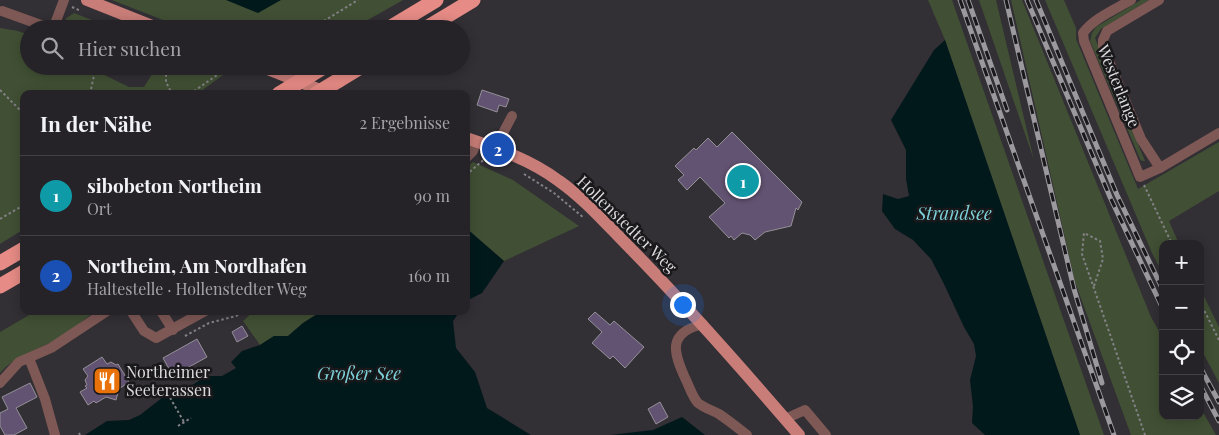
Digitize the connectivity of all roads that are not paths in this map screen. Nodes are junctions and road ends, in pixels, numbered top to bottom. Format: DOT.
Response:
graph roads {
  1 [pos="64,0"];
  2 [pos="87,0"];
  3 [pos="436,0"];
  4 [pos="473,0"];
  5 [pos="1131,0"];
  6 [pos="1158,0"];
  7 [pos="2,10"];
  8 [pos="29,20"];
  9 [pos="56,20"];
  10 [pos="137,20"];
  11 [pos="403,20"];
  12 [pos="440,20"];
  13 [pos="283,75"];
  14 [pos="311,75"];
  15 [pos="347,75"];
  16 [pos="287,90"];
  17 [pos="321,90"];
  18 [pos="323,90"];
  19 [pos="512,116"];
  20 [pos="1219,133"];
  21 [pos="471,147"];
  22 [pos="492,152"];
  23 [pos="1160,168"];
  24 [pos="20,252"];
  25 [pos="0,264"];
  26 [pos="20,274"];
  27 [pos="0,286"];
  28 [pos="101,315"];
  29 [pos="134,315"];
  30 [pos="164,315"];
  31 [pos="198,315"];
  32 [pos="703,324"];
  33 [pos="173,330"];
  34 [pos="29,358"];
  35 [pos="0,383"];
  36 [pos="785,419"];
  37 [pos="55,435"];
  38 [pos="746,435"];
  39 [pos="799,435"];
  40 [pos="826,435"];
  1 -- 9 [label="street"];
  2 -- 10 [label="main road"];
  3 -- 11 [label="highway"];
  4 -- 12 [label="highway"];
  5 -- 23 [label="street, Westerlange"];
  6 -- 23 [label="street"];
  7 -- 8 [label="street"];
  13 -- 17 [label="main road"];
  14 -- 16 [label="highway, bridge"];
  15 -- 18 [label="highway, bridge"];
  19 -- 22 [label="street"];
  20 -- 23 [label="street"];
  21 -- 22 [label="main road, Hollenstedter Weg"];
  22 -- 32 [label="main road, Hollenstedter Weg"];
  24 -- 25 [label="highway"];
  26 -- 27 [label="highway"];
  28 -- 34 [label="street"];
  29 -- 33 [label="street"];
  30 -- 33 [label="street"];
  31 -- 33 [label="street"];
  32 -- 36 [label="main road, Hollenstedter Weg"];
  32 -- 38 [label="street"];
  34 -- 35 [label="street"];
  34 -- 37 [label="street"];
  36 -- 39 [label="main road, Hollenstedter Weg"];
  36 -- 40 [label="street"];
}
